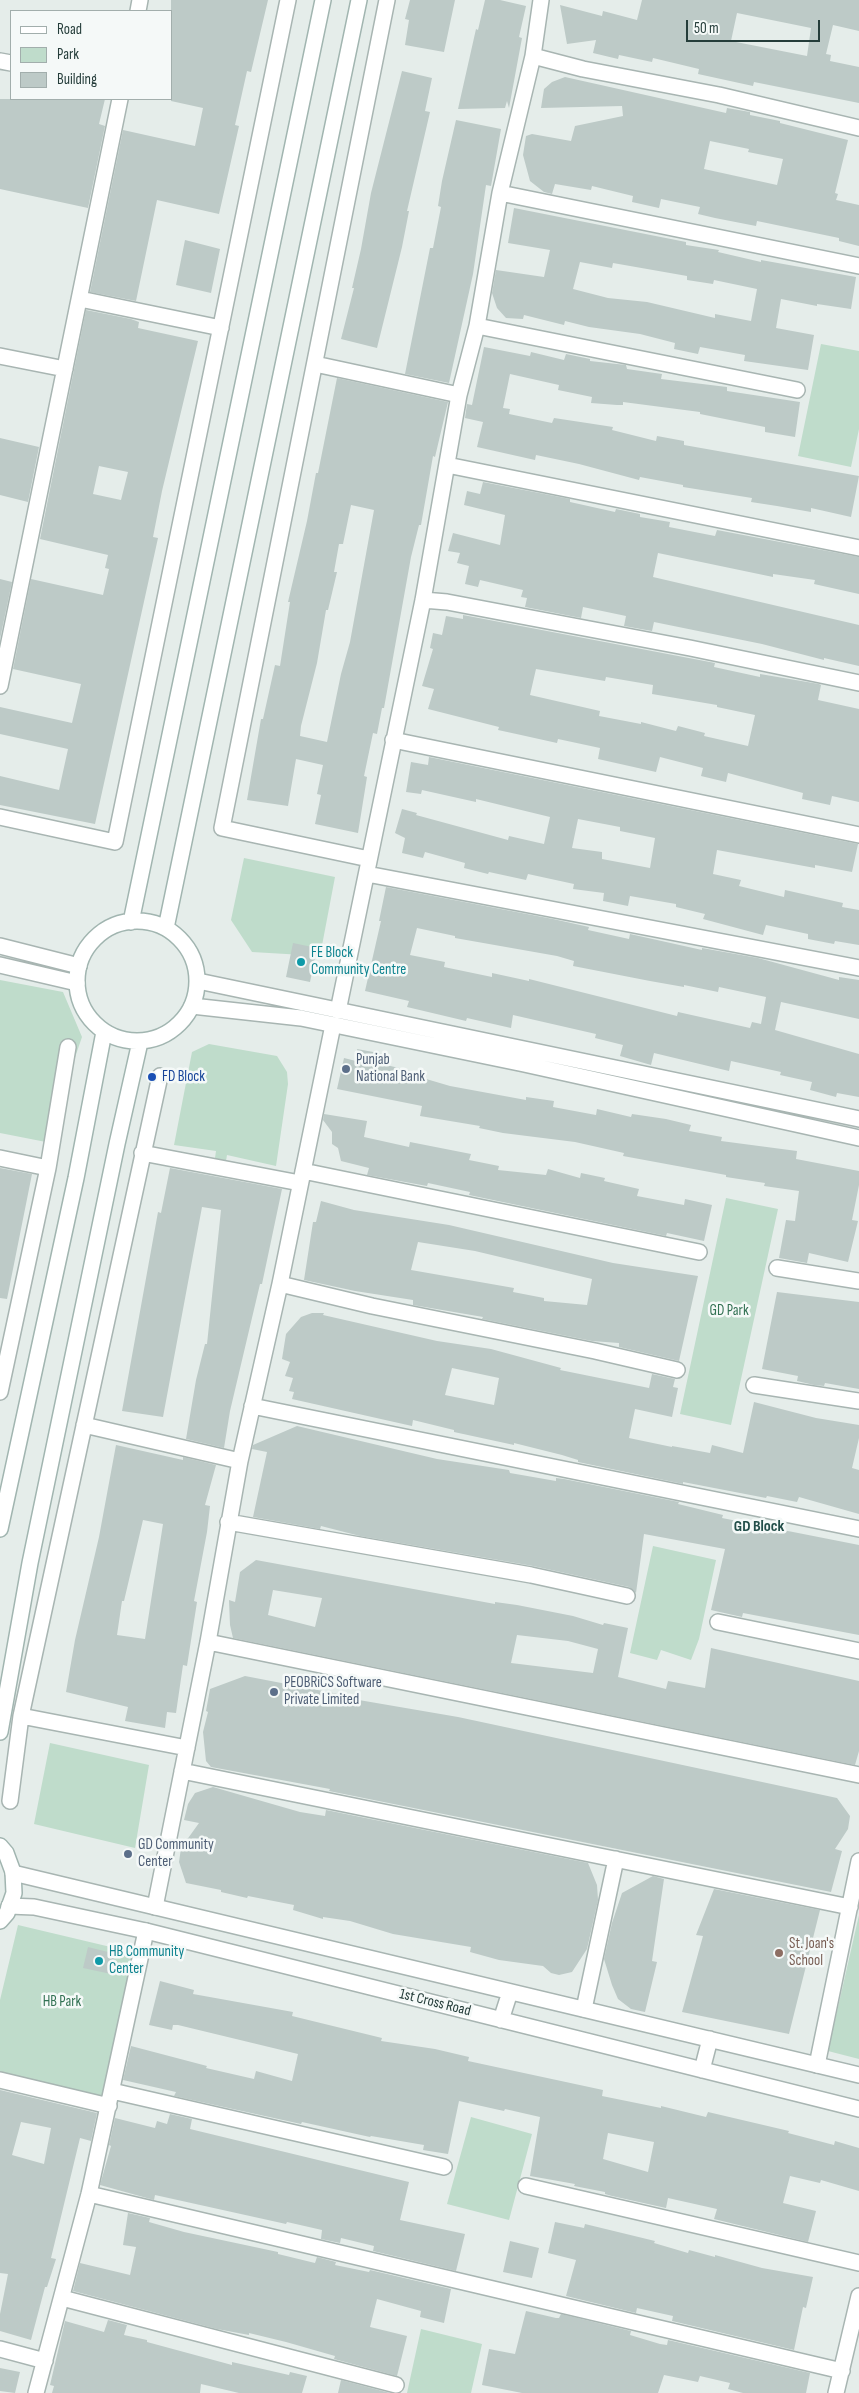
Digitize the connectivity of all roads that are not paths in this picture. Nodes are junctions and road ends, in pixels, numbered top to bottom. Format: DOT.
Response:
graph roads {
  1 [pos="288,0"];
  2 [pos="323,0"];
  3 [pos="359,0"];
  4 [pos="387,0"];
  5 [pos="541,0"];
  6 [pos="532,56"];
  7 [pos="120,100"];
  8 [pos="859,128"];
  9 [pos="500,193"];
  10 [pos="859,266"];
  11 [pos="80,299"];
  12 [pos="477,326"];
  13 [pos="221,328"];
  14 [pos="0,356"];
  15 [pos="315,364"];
  16 [pos="65,369"];
  17 [pos="797,390"];
  18 [pos="459,395"];
  19 [pos="447,465"];
  20 [pos="859,548"];
  21 [pos="423,600"];
  22 [pos="859,683"];
  23 [pos="0,686"];
  24 [pos="393,740"];
  25 [pos="0,817"];
  26 [pos="859,835"];
  27 [pos="368,866"];
  28 [pos="131,922"];
  29 [pos="166,928"];
  30 [pos="0,946"];
  31 [pos="0,966"];
  32 [pos="79,966"];
  33 [pos="859,968"];
  34 [pos="198,981"];
  35 [pos="77,983"];
  36 [pos="192,1006"];
  37 [pos="336,1018"];
  38 [pos="104,1032"];
  39 [pos="414,1034"];
  40 [pos="140,1042"];
  41 [pos="68,1047"];
  42 [pos="160,1076"];
  43 [pos="747,1096"];
  44 [pos="743,1112"];
  45 [pos="859,1118"];
  46 [pos="859,1138"];
  47 [pos="142,1153"];
  48 [pos="0,1158"];
  49 [pos="48,1168"];
  50 [pos="301,1177"];
  51 [pos="699,1252"];
  52 [pos="777,1268"];
  53 [pos="859,1281"];
  54 [pos="280,1284"];
  55 [pos="677,1370"];
  56 [pos="754,1385"];
  57 [pos="0,1392"];
  58 [pos="859,1401"];
  59 [pos="252,1406"];
  60 [pos="84,1425"];
  61 [pos="240,1461"];
  62 [pos="228,1522"];
  63 [pos="0,1529"];
  64 [pos="859,1529"];
  65 [pos="627,1596"];
  66 [pos="718,1622"];
  67 [pos="208,1642"];
  68 [pos="859,1651"];
  69 [pos="21,1716"];
  70 [pos="0,1732"];
  71 [pos="187,1748"];
  72 [pos="182,1771"];
  73 [pos="859,1775"];
  74 [pos="10,1800"];
  75 [pos="0,1846"];
  76 [pos="616,1859"];
  77 [pos="859,1861"];
  78 [pos="13,1873"];
  79 [pos="9,1906"];
  80 [pos="154,1907"];
  81 [pos="850,1907"];
  82 [pos="0,1921"];
  83 [pos="252,1930"];
  84 [pos="146,1931"];
  85 [pos="247,1956"];
  86 [pos="510,1992"];
  87 [pos="584,2009"];
  88 [pos="501,2020"];
  89 [pos="710,2039"];
  90 [pos="817,2065"];
  91 [pos="702,2070"];
  92 [pos="859,2075"];
  93 [pos="0,2080"];
  94 [pos="112,2091"];
  95 [pos="109,2106"];
  96 [pos="859,2109"];
  97 [pos="444,2167"];
  98 [pos="526,2186"];
  99 [pos="89,2194"];
  100 [pos="859,2263"];
  101 [pos="859,2296"];
  102 [pos="62,2298"];
  103 [pos="855,2335"];
  104 [pos="0,2349"];
  105 [pos="45,2361"];
  106 [pos="842,2371"];
  107 [pos="396,2385"];
  108 [pos="36,2393"];
  109 [pos="836,2393"];
  1 -- 13 [label="street"];
  2 -- 28 [label="street"];
  3 -- 29 [label="street"];
  4 -- 15 [label="street"];
  5 -- 6 [label="street"];
  6 -- 8 [label="street"];
  6 -- 9 [label="street"];
  7 -- 11 [label="street"];
  9 -- 10 [label="street"];
  9 -- 12 [label="street"];
  11 -- 13 [label="street"];
  11 -- 16 [label="street"];
  12 -- 17 [label="street"];
  12 -- 18 [label="street"];
  13 -- 25 [label="street"];
  14 -- 16 [label="street"];
  15 -- 18 [label="street"];
  15 -- 27 [label="street"];
  16 -- 23 [label="street"];
  18 -- 19 [label="street"];
  19 -- 20 [label="street"];
  19 -- 21 [label="street"];
  21 -- 22 [label="street"];
  21 -- 24 [label="street"];
  24 -- 26 [label="street"];
  24 -- 27 [label="street"];
  27 -- 33 [label="street"];
  27 -- 37 [label="street"];
  28 -- 29 [label="street"];
  28 -- 32 [label="street"];
  29 -- 34 [label="street"];
  30 -- 32 [label="street"];
  31 -- 35 [label="street"];
  32 -- 35 [label="street"];
  34 -- 36 [label="street"];
  34 -- 37 [label="street"];
  35 -- 38 [label="street"];
  36 -- 37 [label="street"];
  36 -- 40 [label="street"];
  37 -- 39 [label="street"];
  37 -- 50 [label="street"];
  38 -- 40 [label="street"];
  38 -- 63 [label="street"];
  39 -- 43 [label="street"];
  39 -- 44 [label="street"];
  40 -- 70 [label="street"];
  41 -- 49 [label="street"];
  42 -- 47 [label="street"];
  43 -- 44 [label="street"];
  43 -- 45 [label="street"];
  44 -- 46 [label="street"];
  47 -- 50 [label="street"];
  47 -- 60 [label="street"];
  48 -- 49 [label="street"];
  49 -- 57 [label="street"];
  50 -- 51 [label="street"];
  50 -- 54 [label="street"];
  52 -- 53 [label="street"];
  54 -- 55 [label="street"];
  54 -- 59 [label="street"];
  56 -- 58 [label="street"];
  59 -- 61 [label="street"];
  59 -- 64 [label="street"];
  60 -- 61 [label="street"];
  60 -- 69 [label="street"];
  61 -- 62 [label="street"];
  62 -- 65 [label="street"];
  62 -- 67 [label="street"];
  66 -- 68 [label="street"];
  67 -- 71 [label="street"];
  67 -- 73 [label="street"];
  69 -- 71 [label="street"];
  69 -- 74 [label="street"];
  71 -- 72 [label="street"];
  72 -- 76 [label="street"];
  72 -- 80 [label="street"];
  75 -- 78 [label="street"];
  76 -- 81 [label="street"];
  76 -- 87 [label="street"];
  77 -- 81 [label="street"];
  78 -- 79 [label="street"];
  78 -- 80 [label="street, 1st Cross Road"];
  79 -- 82 [label="street"];
  79 -- 84 [label="street, 1st Cross Road"];
  80 -- 83 [label="street, 1st Cross Road"];
  81 -- 90 [label="street"];
  83 -- 85 [label="street"];
  83 -- 86 [label="street, 1st Cross Road"];
  84 -- 85 [label="street, 1st Cross Road"];
  84 -- 94 [label="street"];
  85 -- 88 [label="street, 1st Cross Road"];
  86 -- 87 [label="street, 1st Cross Road"];
  86 -- 88 [label="street"];
  87 -- 89 [label="street, 1st Cross Road"];
  88 -- 91 [label="street, 1st Cross Road"];
  89 -- 90 [label="street, 1st Cross Road"];
  89 -- 91 [label="street"];
  90 -- 92 [label="street, 1st Cross Road"];
  91 -- 96 [label="street, 1st Cross Road"];
  93 -- 95 [label="street"];
  94 -- 95 [label="street"];
  94 -- 97 [label="street"];
  95 -- 99 [label="street"];
  98 -- 100 [label="street"];
  99 -- 102 [label="street"];
  99 -- 106 [label="street"];
  101 -- 103 [label="street"];
  102 -- 105 [label="street"];
  102 -- 107 [label="street"];
  103 -- 106 [label="street"];
  104 -- 105 [label="street"];
  105 -- 108 [label="street"];
  106 -- 109 [label="street"];
}
